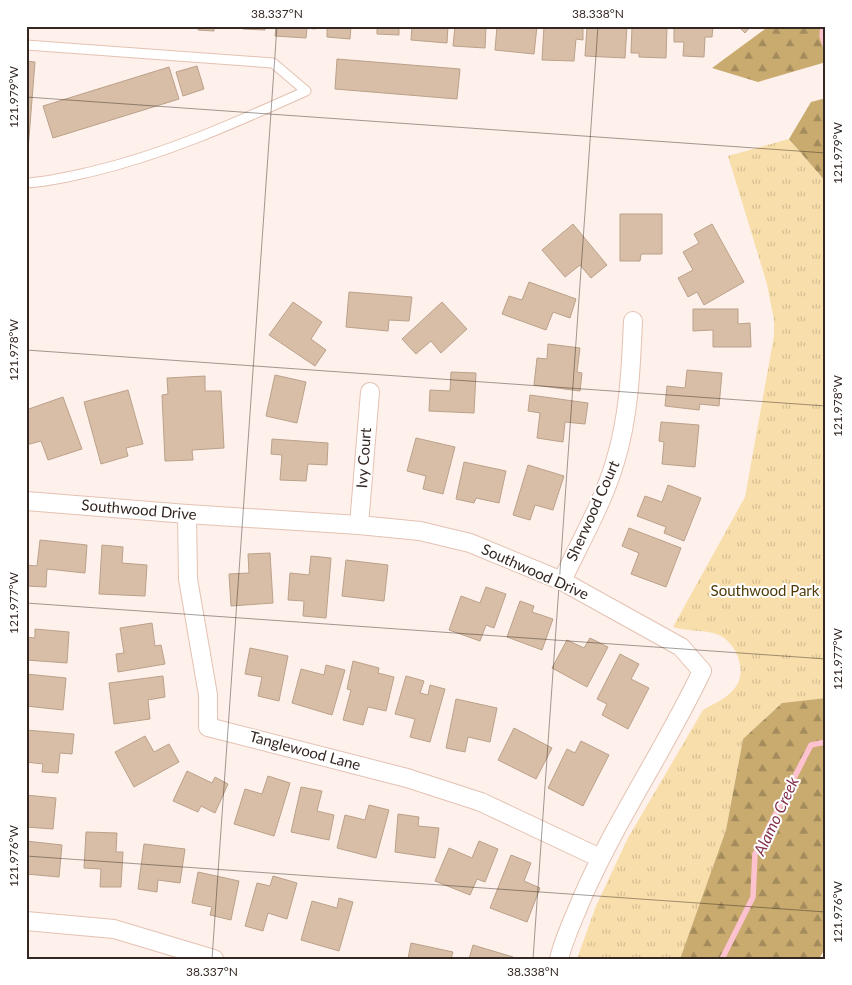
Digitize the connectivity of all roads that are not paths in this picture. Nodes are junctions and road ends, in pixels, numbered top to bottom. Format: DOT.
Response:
graph roads {
  1 [pos="26,45"];
  2 [pos="26,184"];
  3 [pos="633,321"];
  4 [pos="370,392"];
  5 [pos="26,501"];
  6 [pos="187,514"];
  7 [pos="359,525"];
  8 [pos="562,580"];
  9 [pos="600,858"];
  10 [pos="26,921"];
  11 [pos="192,955"];
  12 [pos="214,959"];
  13 [pos="558,959"];
  1 -- 2 [label="lane"];
  3 -- 8 [label="street, Sherwood Court"];
  4 -- 7 [label="street, Ivy Court"];
  5 -- 6 [label="street, Southwood Drive"];
  6 -- 7 [label="street, Southwood Drive"];
  6 -- 9 [label="street, Tanglewood Lane"];
  7 -- 8 [label="street, Southwood Drive"];
  8 -- 9 [label="street, Southwood Drive"];
  9 -- 13 [label="street, Southwood Drive"];
  10 -- 11 [label="street"];
  11 -- 12 [label="street"];
}
